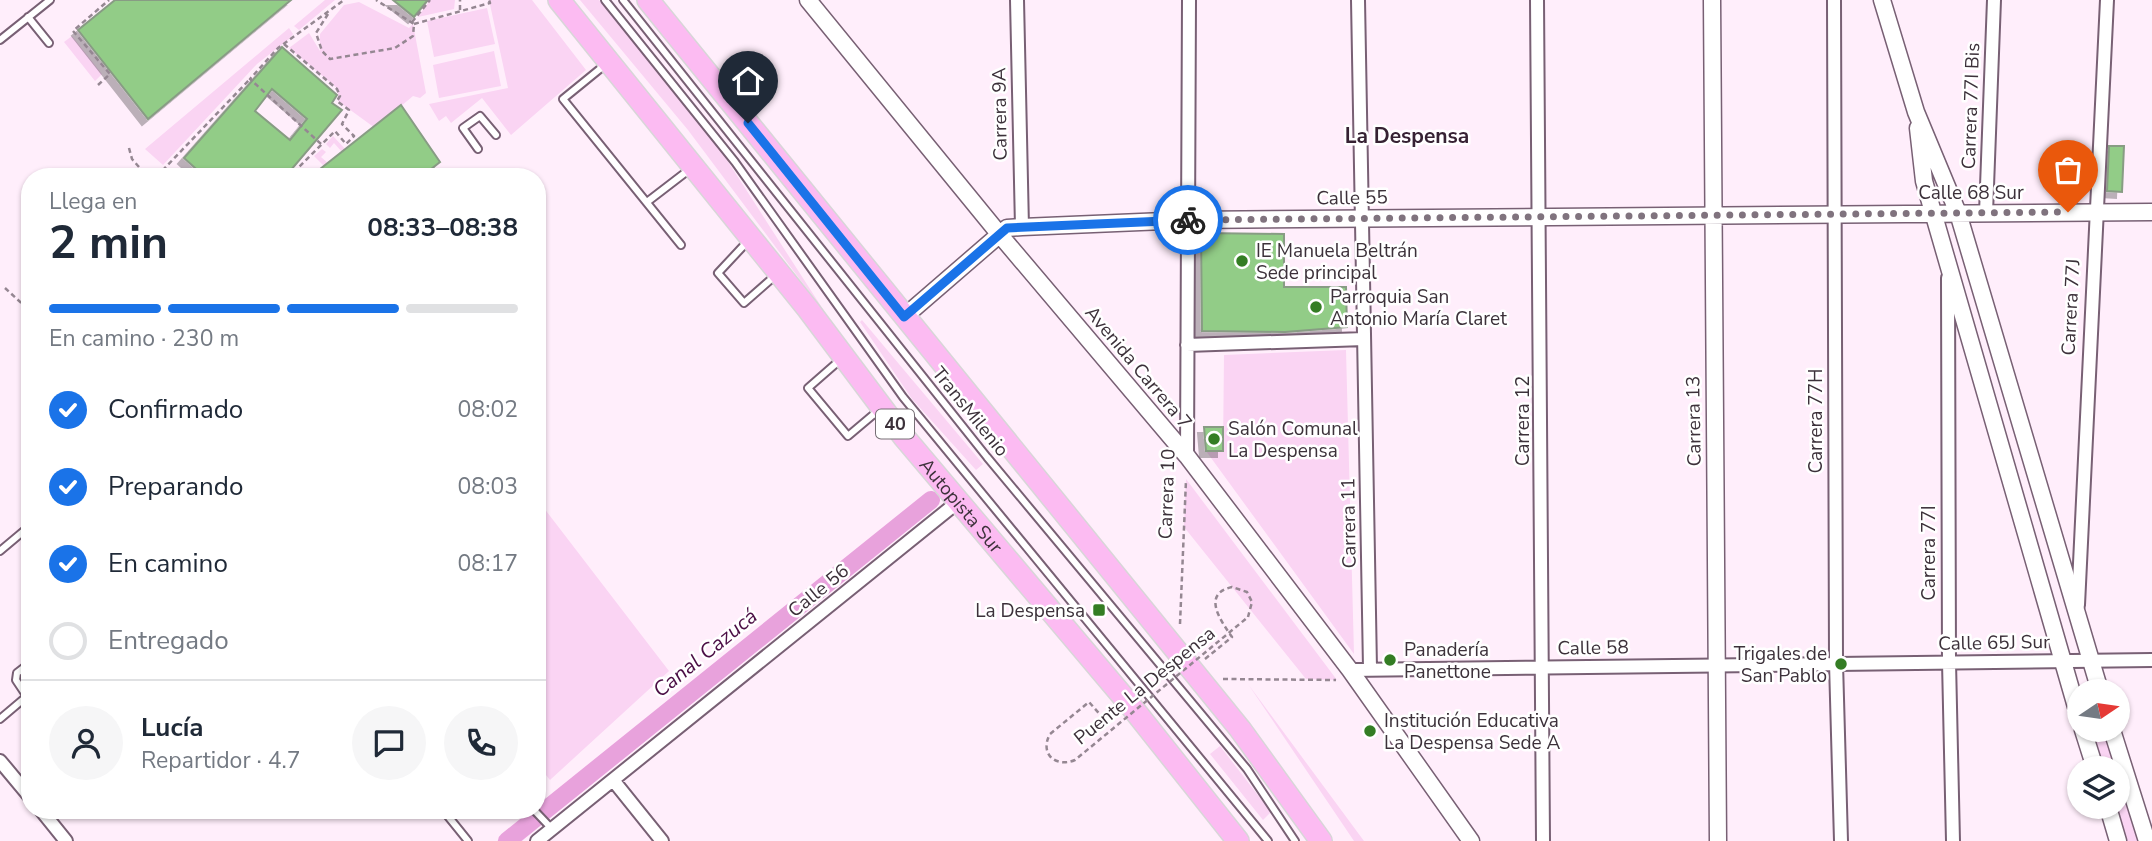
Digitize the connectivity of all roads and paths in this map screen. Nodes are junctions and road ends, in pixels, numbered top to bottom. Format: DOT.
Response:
graph roads {
  1 [pos="50,0"];
  2 [pos="109,0"];
  3 [pos="344,0"];
  4 [pos="376,0"];
  5 [pos="430,0"];
  6 [pos="460,0"];
  7 [pos="489,0"];
  8 [pos="559,0"];
  9 [pos="606,0"];
  10 [pos="623,0"];
  11 [pos="648,0"];
  12 [pos="808,0"];
  13 [pos="1017,0"];
  14 [pos="1189,0"];
  15 [pos="1358,0"];
  16 [pos="1537,0"];
  17 [pos="1712,0"];
  18 [pos="1834,0"];
  19 [pos="1882,0"];
  20 [pos="1994,0"];
  21 [pos="2107,0"];
  22 [pos="460,10"];
  23 [pos="329,11"];
  24 [pos="28,17"];
  25 [pos="413,23"];
  26 [pos="0,40"];
  27 [pos="49,43"];
  28 [pos="284,44"];
  29 [pos="609,62"];
  30 [pos="250,79"];
  31 [pos="99,86"];
  32 [pos="1916,112"];
  33 [pos="496,135"];
  34 [pos="321,144"];
  35 [pos="129,148"];
  36 [pos="478,149"];
  37 [pos="693,166"];
  38 [pos="139,168"];
  39 [pos="166,168"];
  40 [pos="298,168"];
  41 [pos="647,202"];
  42 [pos="2095,212"];
  43 [pos="2152,212"];
  44 [pos="1958,213"];
  45 [pos="1986,213"];
  46 [pos="1833,214"];
  47 [pos="1933,214"];
  48 [pos="1712,215"];
  49 [pos="1541,217"];
  50 [pos="1362,218"];
  51 [pos="1188,220"];
  52 [pos="1022,227"];
  53 [pos="1000,235"];
  54 [pos="751,238"];
  55 [pos="681,245"];
  56 [pos="1948,264"];
  57 [pos="779,272"];
  58 [pos="5,288"];
  59 [pos="21,303"];
  60 [pos="904,317"];
  61 [pos="1364,339"];
  62 [pos="1187,345"];
  63 [pos="844,357"];
  64 [pos="882,407"];
  65 [pos="1187,456"];
  66 [pos="958,501"];
  67 [pos="21,533"];
  68 [pos="0,551"];
  69 [pos="2077,616"];
  70 [pos="2061,660"];
  71 [pos="2091,660"];
  72 [pos="2152,660"];
  73 [pos="1949,662"];
  74 [pos="1836,663"];
  75 [pos="1717,664"];
  76 [pos="1542,666"];
  77 [pos="1190,668"];
  78 [pos="1370,668"];
  79 [pos="21,671"];
  80 [pos="1354,675"];
  81 [pos="1157,679"];
  82 [pos="2067,679"];
  83 [pos="2097,679"];
  84 [pos="21,686"];
  85 [pos="1163,687"];
  86 [pos="21,704"];
  87 [pos="1113,711"];
  88 [pos="0,719"];
  89 [pos="2116,742"];
  90 [pos="0,761"];
  91 [pos="613,780"];
  92 [pos="21,786"];
  93 [pos="48,819"];
  94 [pos="450,819"];
  95 [pos="541,819"];
  96 [pos="2112,819"];
  97 [pos="548,826"];
  98 [pos="66,841"];
  99 [pos="467,841"];
  100 [pos="537,841"];
  101 [pos="662,841"];
  102 [pos="1238,841"];
  103 [pos="1268,841"];
  104 [pos="1295,841"];
  105 [pos="1321,841"];
  106 [pos="1471,841"];
  107 [pos="1543,841"];
  108 [pos="1718,841"];
  109 [pos="1841,841"];
  110 [pos="1953,841"];
  111 [pos="2118,841"];
  112 [pos="2147,841"];
  1 -- 24 [label="lane"];
  2 -- 31 [label="path"];
  3 -- 23 [label="path"];
  4 -- 25 [label="path"];
  5 -- 25 [label="path"];
  6 -- 22 [label="path"];
  7 -- 22 [label="path"];
  8 -- 29 [label="highway, Autopista Sur / 40"];
  9 -- 103 [label="lane"];
  10 -- 104 [label="lane, TransMilenio"];
  11 -- 60 [label="highway"];
  12 -- 53 [label="street, Avenida Carrera 7"];
  13 -- 52 [label="street, Carrera 9A"];
  14 -- 51 [label="street, Carrera 10"];
  15 -- 50 [label="street, Carrera 11"];
  16 -- 49 [label="street, Carrera 12"];
  17 -- 48 [label="street, Carrera 13"];
  18 -- 46 [label="street, Carrera 77H"];
  19 -- 32 [label="street, Carrera 77I"];
  20 -- 45 [label="street, Carrera 77I Bis"];
  21 -- 42 [label="street, Carrera 77J"];
  22 -- 25 [label="path"];
  23 -- 25 [label="path"];
  23 -- 28 [label="path"];
  24 -- 26 [label="lane"];
  24 -- 27 [label="lane"];
  28 -- 30 [label="path"];
  28 -- 34 [label="path"];
  29 -- 37 [label="highway, Autopista Sur / 40"];
  29 -- 41 [label="lane"];
  30 -- 34 [label="path"];
  30 -- 39 [label="path"];
  32 -- 44 [label="street, Carrera 77I"];
  32 -- 47 [label="street, Carrera 77I"];
  33 -- 36 [label="lane"];
  34 -- 40 [label="path"];
  35 -- 38 [label="path"];
  37 -- 41 [label="lane"];
  37 -- 54 [label="highway, Autopista Sur / 40"];
  41 -- 55 [label="lane"];
  42 -- 43 [label="street, Calle 68 Sur"];
  42 -- 45 [label="street, Calle 68 Sur"];
  42 -- 69 [label="street, Carrera 77J"];
  44 -- 45 [label="street, Calle 68 Sur"];
  44 -- 47 [label="street, Calle 68 Sur"];
  44 -- 69 [label="street, Carrera 77I"];
  46 -- 47 [label="street, Calle 68 Sur"];
  46 -- 48 [label="street, Calle 55"];
  46 -- 74 [label="street, Carrera 77H"];
  47 -- 56 [label="street, Carrera 77I"];
  48 -- 49 [label="street, Calle 55"];
  48 -- 75 [label="street, Carrera 13"];
  49 -- 50 [label="street, Calle 55"];
  49 -- 76 [label="street, Carrera 12"];
  50 -- 51 [label="street, Calle 55"];
  50 -- 61 [label="street, Carrera 11"];
  51 -- 52 [label="street, Calle 55"];
  51 -- 62 [label="street, Carrera 10"];
  52 -- 53 [label="street, Calle 55"];
  53 -- 60 [label="street, Calle 55"];
  53 -- 65 [label="street, Avenida Carrera 7"];
  54 -- 57 [label="highway, Autopista Sur / 40"];
  54 -- 57 [label="lane"];
  56 -- 70 [label="street, Carrera 77I"];
  56 -- 73 [label="street, Carrera 77I"];
  57 -- 63 [label="highway, Autopista Sur / 40"];
  58 -- 59 [label="path"];
  60 -- 77 [label="highway"];
  61 -- 62 [label="street"];
  61 -- 78 [label="street, Carrera 11"];
  62 -- 65 [label="street, Carrera 10"];
  63 -- 64 [label="highway, Autopista Sur / 40"];
  63 -- 64 [label="lane"];
  64 -- 66 [label="highway, Autopista Sur / 40"];
  65 -- 77 [label="path, Carrera 10"];
  65 -- 80 [label="street, Avenida Carrera 7"];
  66 -- 91 [label="street, Calle 56"];
  66 -- 102 [label="highway, Autopista Sur / 40"];
  67 -- 68 [label="lane"];
  69 -- 71 [label="street, Carrera 77I"];
  70 -- 71 [label="street, Calle 65J Sur"];
  70 -- 73 [label="street, Calle 65J Sur"];
  70 -- 82 [label="street"];
  71 -- 72 [label="street, Calle 65J Sur"];
  71 -- 83 [label="street"];
  73 -- 74 [label="street, Calle 65J Sur"];
  73 -- 110 [label="street, Carrera 77I"];
  74 -- 75 [label="street, Calle 58"];
  74 -- 109 [label="street, Carrera 77H"];
  75 -- 76 [label="street, Calle 58"];
  75 -- 108 [label="street, Carrera 13"];
  76 -- 78 [label="street, Calle 58"];
  76 -- 107 [label="street, Carrera 12"];
  77 -- 80 [label="path"];
  77 -- 85 [label="path, Puente La Despensa, bridge"];
  77 -- 105 [label="highway"];
  78 -- 80 [label="street, Calle 58"];
  79 -- 84 [label="lane"];
  80 -- 106 [label="street, Avenida Carrera 7"];
  81 -- 85 [label="path, bridge"];
  85 -- 87 [label="path, Puente La Despensa, bridge"];
  86 -- 88 [label="lane"];
  89 -- 112 [label="street"];
  90 -- 92 [label="street"];
  91 -- 97 [label="street, Calle 56"];
  91 -- 101 [label="street"];
  93 -- 98 [label="street"];
  94 -- 99 [label="lane"];
  95 -- 97 [label="lane"];
  96 -- 111 [label="street"];
  97 -- 100 [label="street, Calle 56"];
}
